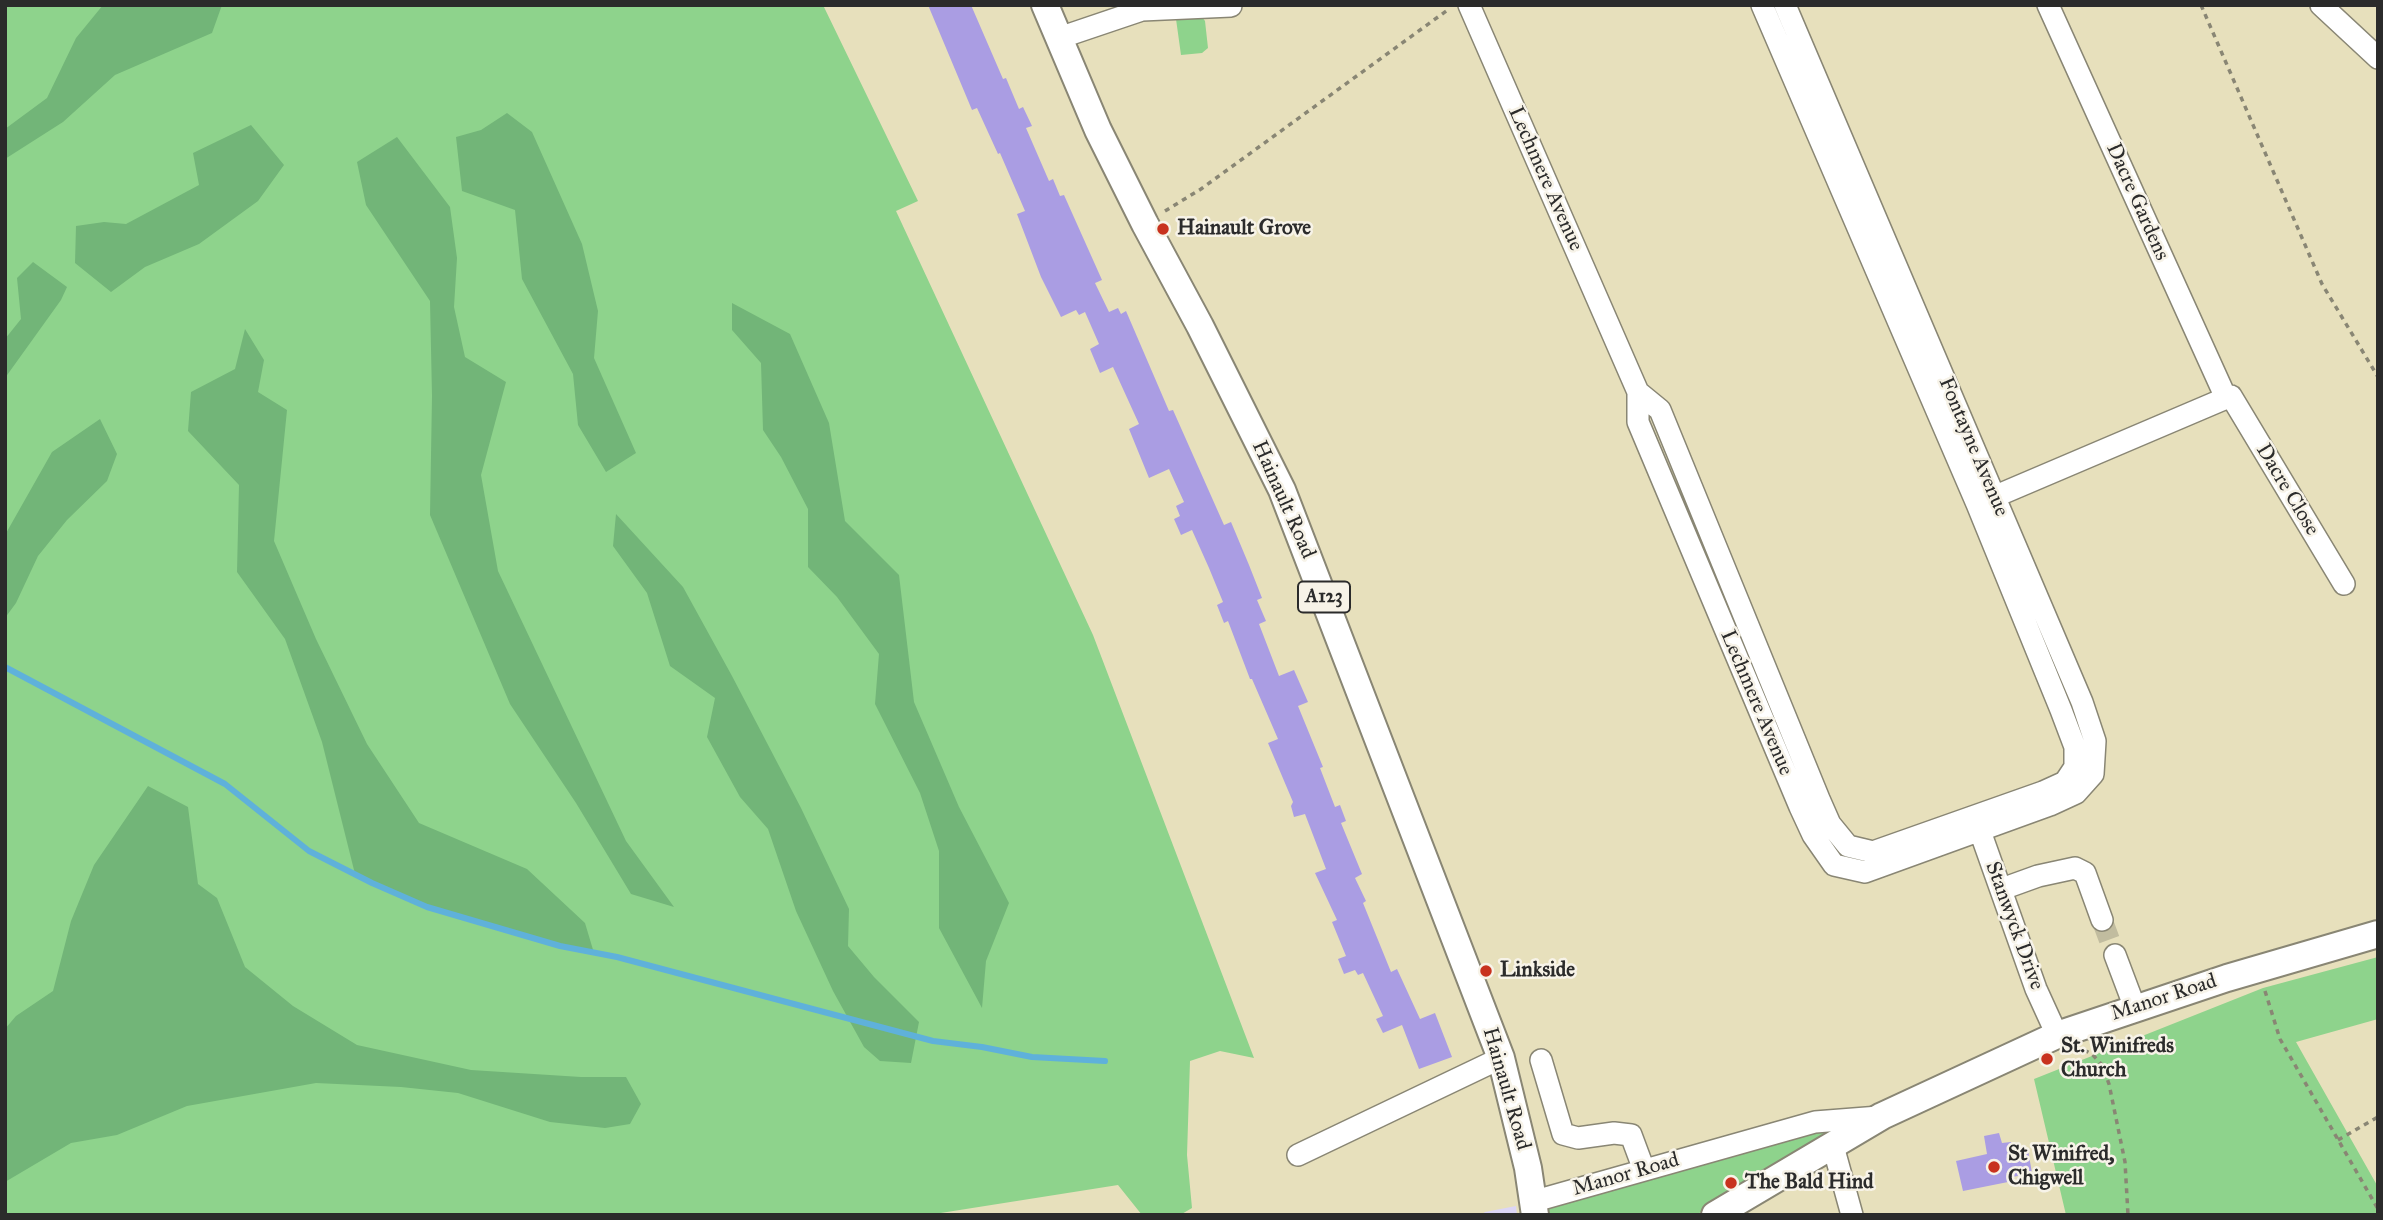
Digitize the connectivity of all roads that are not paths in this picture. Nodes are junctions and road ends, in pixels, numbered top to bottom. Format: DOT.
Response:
graph roads {
  1 [pos="1045,5"];
  2 [pos="1762,5"];
  3 [pos="1785,5"];
  4 [pos="2048,5"];
  5 [pos="2321,5"];
  6 [pos="1231,6"];
  7 [pos="1466,6"];
  8 [pos="1059,38"];
  9 [pos="2378,58"];
  10 [pos="1852,189"];
  11 [pos="1638,392"];
  12 [pos="2228,397"];
  13 [pos="1985,501"];
  14 [pos="2344,584"];
  15 [pos="1740,605"];
  16 [pos="1720,615"];
  17 [pos="2082,702"];
  18 [pos="2061,710"];
  19 [pos="1810,803"];
  20 [pos="1977,823"];
  21 [pos="2001,889"];
  22 [pos="2102,920"];
  23 [pos="2378,934"];
  24 [pos="2115,955"];
  25 [pos="2135,1008"];
  26 [pos="2059,1034"];
  27 [pos="1501,1058"];
  28 [pos="1541,1060"];
  29 [pos="1882,1116"];
  30 [pos="1833,1146"];
  31 [pos="1298,1155"];
  32 [pos="1644,1170"];
  33 [pos="1535,1211"];
  34 [pos="1715,1215"];
  35 [pos="1852,1215"];
  1 -- 8 [label="main road, Hainault Road / A123"];
  2 -- 10 [label="street, Fontayne Avenue"];
  3 -- 10 [label="street, Fontayne Avenue"];
  4 -- 12 [label="street, Dacre Gardens"];
  5 -- 9 [label="street"];
  6 -- 8 [label="street"];
  7 -- 11 [label="street, Lechmere Avenue"];
  8 -- 27 [label="main road, Hainault Road / A123"];
  10 -- 13 [label="street, Fontayne Avenue"];
  11 -- 15 [label="street, Lechmere Avenue"];
  11 -- 16 [label="street, Lechmere Avenue"];
  12 -- 13 [label="street"];
  12 -- 14 [label="street, Dacre Close"];
  13 -- 17 [label="street, Fontayne Avenue"];
  13 -- 18 [label="street, Fontayne Avenue"];
  15 -- 16 [label="street"];
  15 -- 19 [label="street, Lechmere Avenue"];
  16 -- 19 [label="street, Lechmere Avenue"];
  17 -- 18 [label="street"];
  17 -- 20 [label="street, Fontayne Avenue"];
  18 -- 20 [label="street, Fontayne Avenue"];
  19 -- 20 [label="street, Lechmere Avenue"];
  20 -- 21 [label="street, Stanwyck Drive"];
  21 -- 22 [label="street"];
  21 -- 26 [label="street, Stanwyck Drive"];
  23 -- 25 [label="main road, Manor Road"];
  24 -- 25 [label="street"];
  25 -- 26 [label="main road, Manor Road"];
  26 -- 29 [label="main road, Manor Road"];
  27 -- 31 [label="street"];
  27 -- 33 [label="main road, Hainault Road / A123"];
  28 -- 32 [label="street"];
  29 -- 30 [label="main road, Manor Road"];
  29 -- 32 [label="street, Manor Road"];
  30 -- 34 [label="main road, Manor Road"];
  30 -- 35 [label="street"];
  32 -- 33 [label="street, Manor Road"];
}
